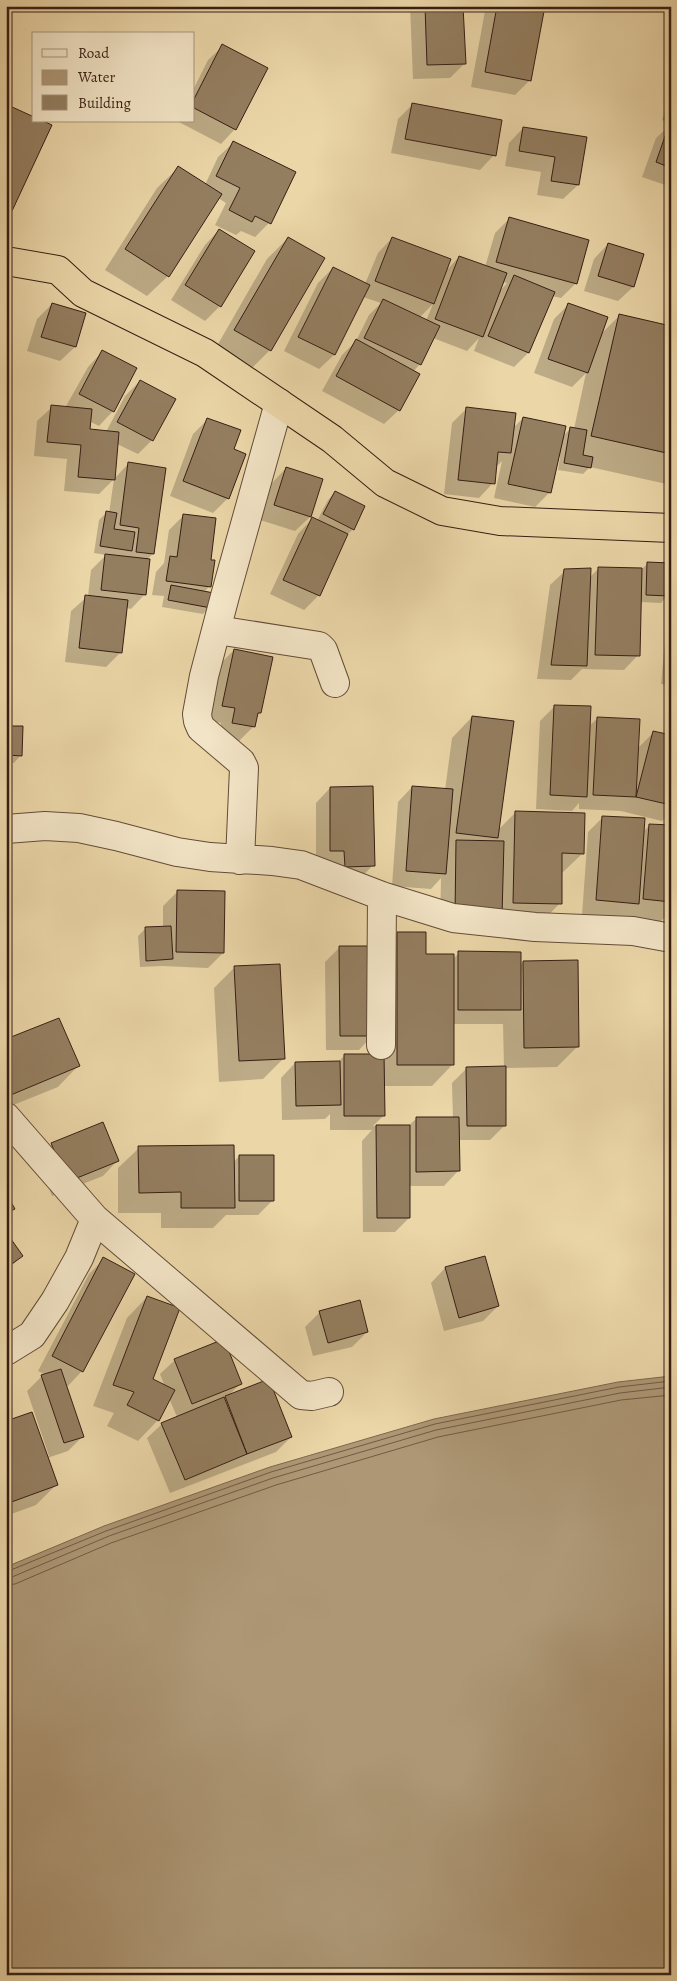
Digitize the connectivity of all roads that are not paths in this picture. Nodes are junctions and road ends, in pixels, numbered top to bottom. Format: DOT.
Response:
graph roads {
  1 [pos="6,261"];
  2 [pos="279,403"];
  3 [pos="671,528"];
  4 [pos="217,630"];
  5 [pos="335,683"];
  6 [pos="6,829"];
  7 [pos="240,860"];
  8 [pos="382,896"];
  9 [pos="671,938"];
  10 [pos="381,1045"];
  11 [pos="6,1117"];
  12 [pos="95,1219"];
  13 [pos="6,1351"];
  14 [pos="329,1392"];
  1 -- 2 [label="highway"];
  2 -- 3 [label="highway"];
  2 -- 4 [label="street"];
  4 -- 5 [label="street"];
  4 -- 7 [label="street"];
  6 -- 7 [label="street"];
  7 -- 8 [label="street"];
  8 -- 9 [label="street"];
  8 -- 10 [label="street"];
  11 -- 12 [label="street"];
  12 -- 13 [label="street"];
  12 -- 14 [label="street"];
}
